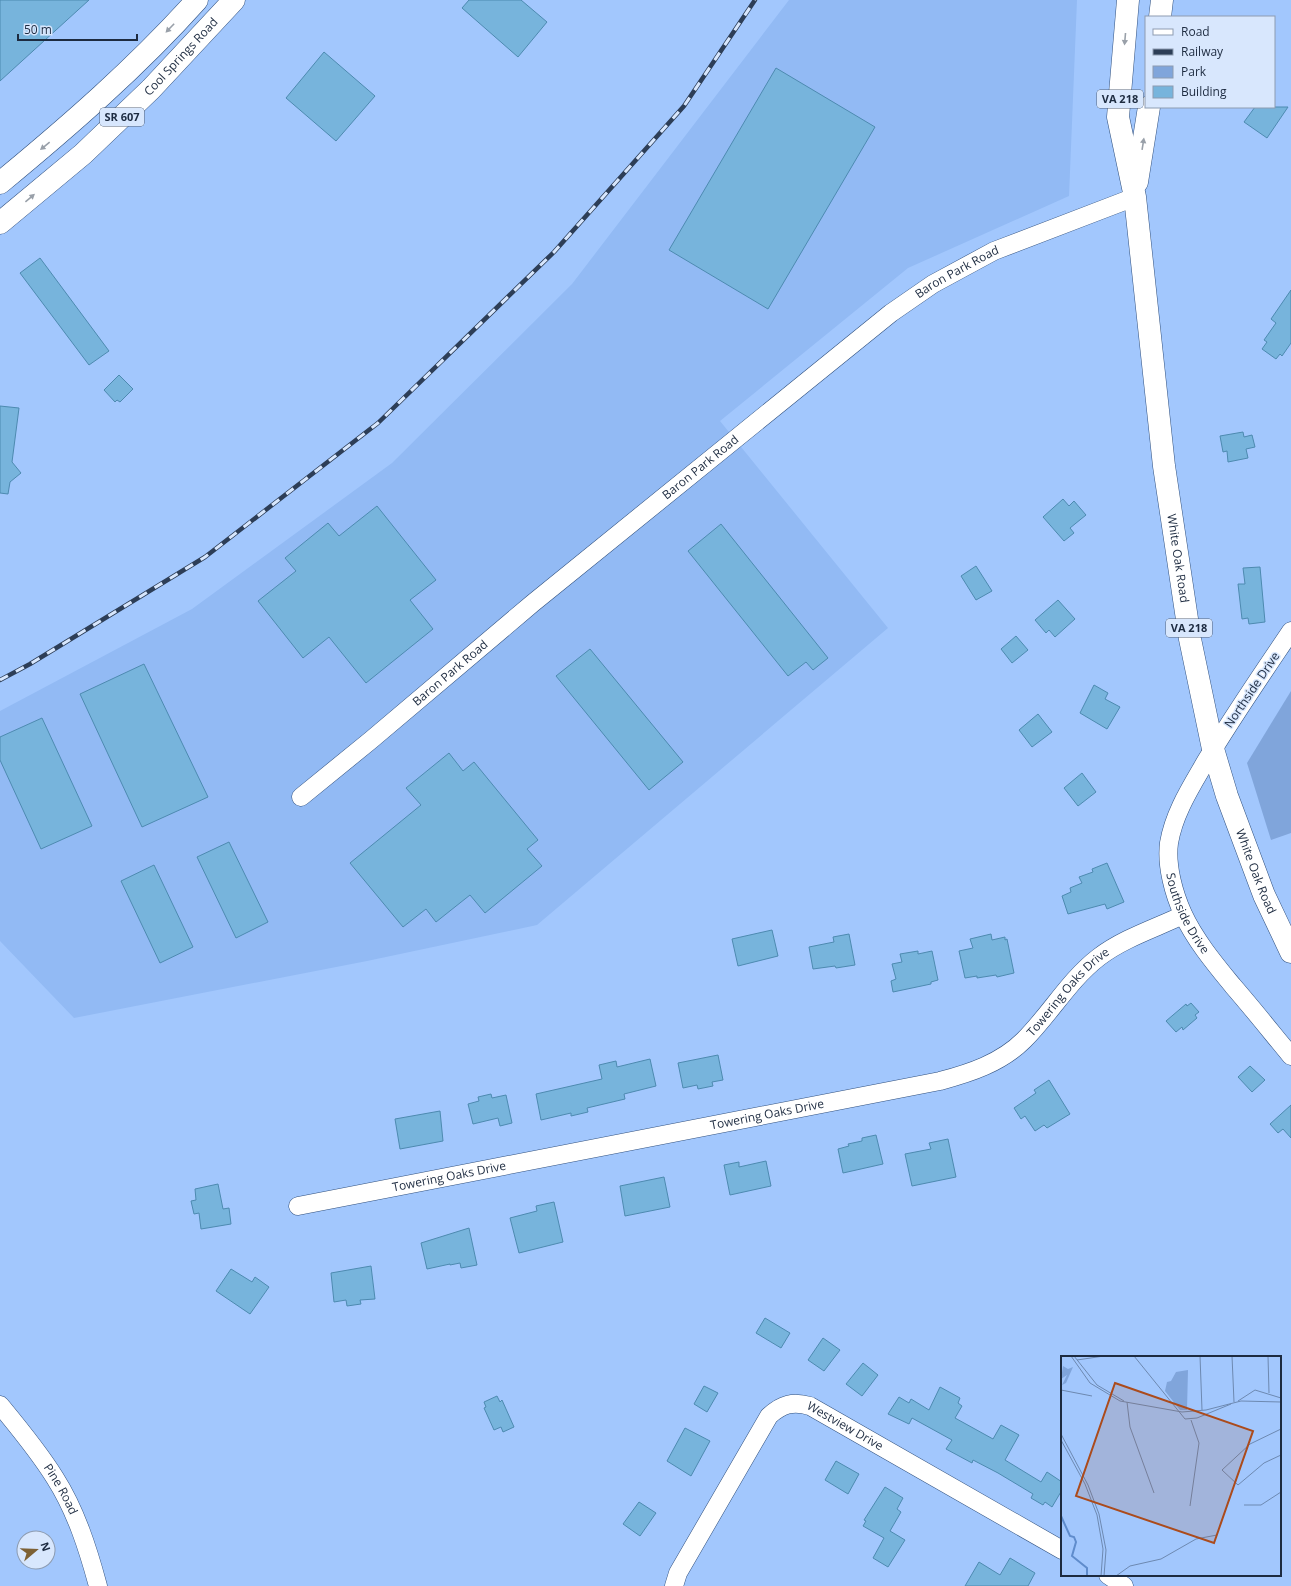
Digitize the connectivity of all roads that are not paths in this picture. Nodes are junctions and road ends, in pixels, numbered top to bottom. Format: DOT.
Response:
graph roads {
  1 [pos="197,0"];
  2 [pos="234,0"];
  3 [pos="1128,0"];
  4 [pos="1162,0"];
  5 [pos="1160,16"];
  6 [pos="1149,108"];
  7 [pos="62,132"];
  8 [pos="83,154"];
  9 [pos="0,183"];
  10 [pos="1135,197"];
  11 [pos="0,223"];
  12 [pos="1291,631"];
  13 [pos="1214,749"];
  14 [pos="301,797"];
  15 [pos="1183,915"];
  16 [pos="1291,952"];
  17 [pos="1291,1056"];
  18 [pos="298,1206"];
  19 [pos="0,1404"];
  20 [pos="1061,1549"];
  21 [pos="1109,1576"];
  22 [pos="98,1586"];
  23 [pos="674,1586"];
  24 [pos="1124,1586"];
  1 -- 7 [label="main road, SR 607, one-way"];
  2 -- 8 [label="main road, Cool Springs Road / SR 607"];
  3 -- 10 [label="main road, White Oak Road / VA 218, one-way"];
  4 -- 5 [label="main road"];
  10 -- 6 [label="main road, White Oak Road / VA 218, one-way"];
  7 -- 8 [label="main road"];
  7 -- 9 [label="main road, SR 607, one-way"];
  11 -- 8 [label="main road, Cool Springs Road / SR 607, one-way"];
  10 -- 13 [label="main road, White Oak Road / VA 218"];
  10 -- 14 [label="street, Baron Park Road"];
  12 -- 13 [label="street, Northside Drive"];
  13 -- 15 [label="street, Southside Drive"];
  13 -- 16 [label="main road, White Oak Road / VA 218"];
  15 -- 17 [label="street, Southside Drive"];
  15 -- 18 [label="street, Towering Oaks Drive"];
  19 -- 22 [label="street, Pine Road"];
  20 -- 23 [label="street, Westview Drive"];
  21 -- 24 [label="street"];
}
